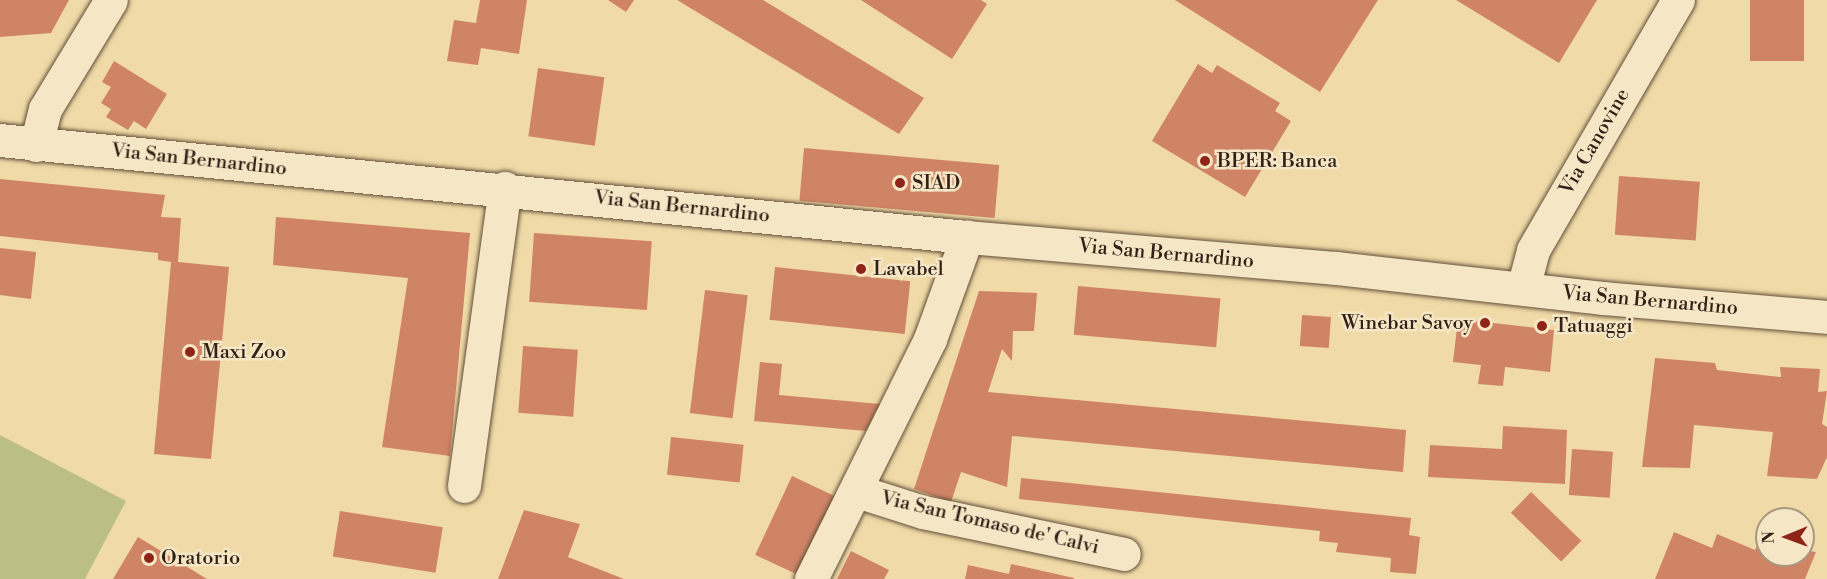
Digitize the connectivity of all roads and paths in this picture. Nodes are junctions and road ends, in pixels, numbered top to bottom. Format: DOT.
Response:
graph roads {
  1 [pos="111,0"];
  2 [pos="1678,0"];
  3 [pos="0,140"];
  4 [pos="36,144"];
  5 [pos="505,188"];
  6 [pos="967,237"];
  7 [pos="1522,288"];
  8 [pos="1827,316"];
  9 [pos="464,486"];
  10 [pos="857,491"];
  11 [pos="1124,554"];
  12 [pos="811,579"];
  1 -- 4 [label="main road"];
  2 -- 7 [label="main road, Via Canovine"];
  3 -- 4 [label="main road, Via San Bernardino"];
  4 -- 5 [label="main road, Via San Bernardino"];
  5 -- 6 [label="main road, Via San Bernardino"];
  5 -- 9 [label="main road"];
  6 -- 7 [label="main road, Via San Bernardino"];
  6 -- 10 [label="main road, Via San Tomaso de' Calvi"];
  7 -- 8 [label="main road, Via San Bernardino"];
  10 -- 11 [label="main road, Via San Tomaso de' Calvi"];
  10 -- 12 [label="main road, Via San Tomaso de' Calvi"];
}
